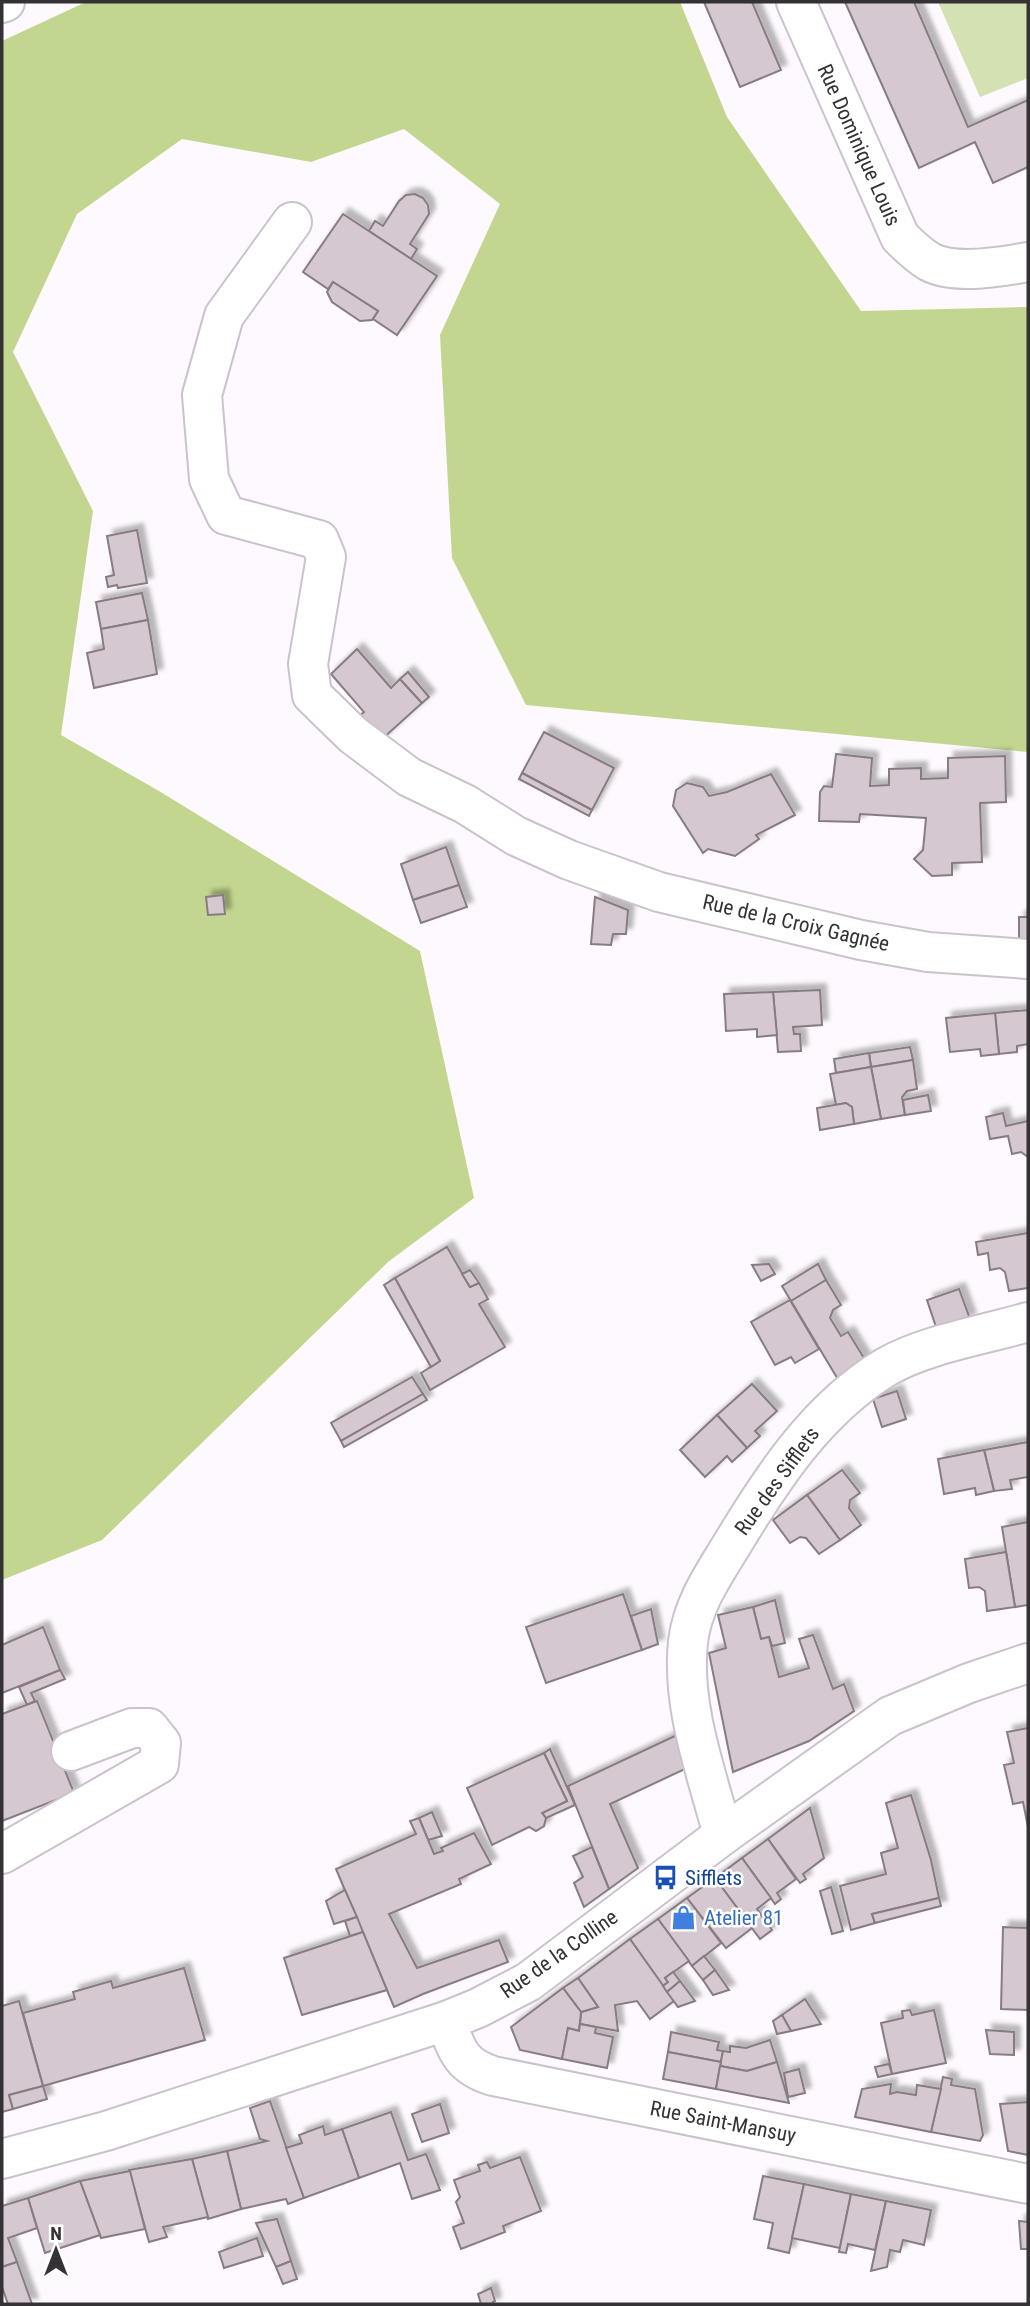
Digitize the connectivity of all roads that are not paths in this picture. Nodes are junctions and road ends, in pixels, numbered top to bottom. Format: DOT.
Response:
graph roads {
  1 [pos="796,2"];
  2 [pos="292,222"];
  3 [pos="1028,262"];
  4 [pos="1028,958"];
  5 [pos="1028,1322"];
  6 [pos="1028,1663"];
  7 [pos="71,1751"];
  8 [pos="723,1835"];
  9 [pos="2,1854"];
  10 [pos="446,2021"];
  11 [pos="2,2159"];
  12 [pos="1028,2184"];
  1 -- 3 [label="street, Rue Dominique Louis"];
  2 -- 4 [label="street, Rue de la Croix Gagnée"];
  5 -- 8 [label="street, Rue des Sifflets"];
  6 -- 8 [label="street, Rue de la Colline"];
  7 -- 9 [label="street"];
  8 -- 10 [label="street, Rue de la Colline"];
  10 -- 11 [label="street, Rue de la Colline"];
  10 -- 12 [label="street, Rue Saint-Mansuy"];
}
